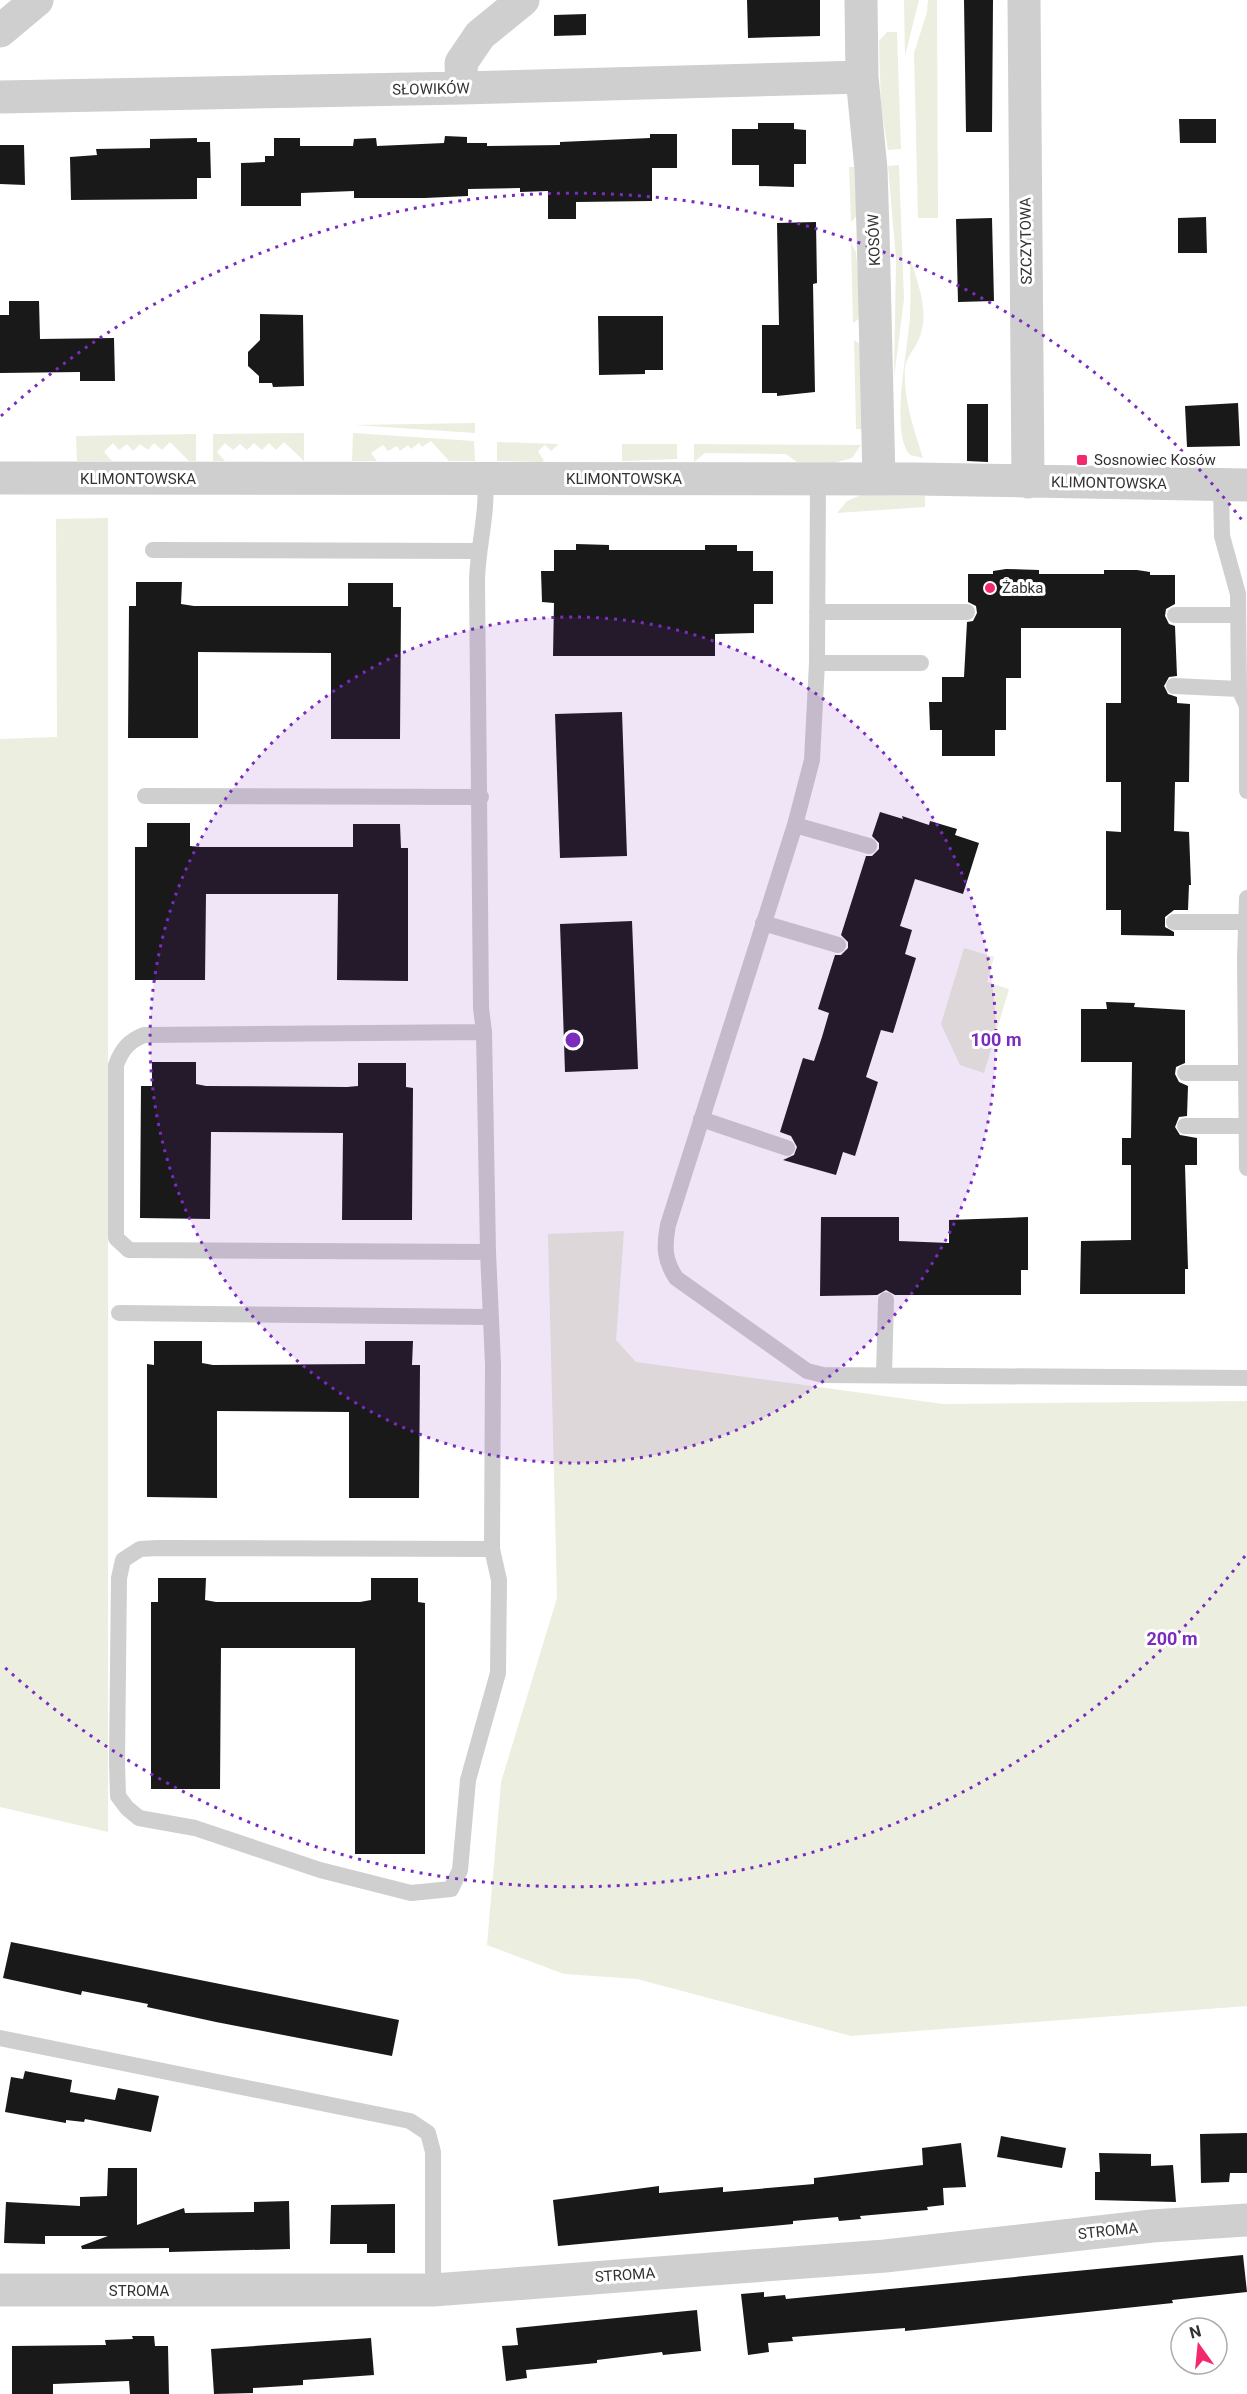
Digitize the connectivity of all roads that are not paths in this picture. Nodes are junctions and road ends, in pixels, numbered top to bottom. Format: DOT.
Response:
graph roads {
  1 [pos="37,0"];
  2 [pos="523,0"];
  3 [pos="861,0"];
  4 [pos="1024,0"];
  5 [pos="0,31"];
  6 [pos="862,76"];
  7 [pos="462,88"];
  8 [pos="0,97"];
  9 [pos="0,478"];
  10 [pos="485,479"];
  11 [pos="818,479"];
  12 [pos="879,479"];
  13 [pos="1028,482"];
  14 [pos="1234,485"];
  15 [pos="153,550"];
  16 [pos="478,551"];
  17 [pos="817,612"];
  18 [pos="968,612"];
  19 [pos="1175,615"];
  20 [pos="1238,615"];
  21 [pos="817,663"];
  22 [pos="921,663"];
  23 [pos="1174,686"];
  24 [pos="1239,689"];
  25 [pos="1247,790"];
  26 [pos="145,796"];
  27 [pos="481,797"];
  28 [pos="795,825"];
  29 [pos="869,846"];
  30 [pos="1247,898"];
  31 [pos="1174,922"];
  32 [pos="1246,922"];
  33 [pos="763,923"];
  34 [pos="838,945"];
  35 [pos="484,1032"];
  36 [pos="1185,1072"];
  37 [pos="1246,1073"];
  38 [pos="701,1119"];
  39 [pos="1185,1126"];
  40 [pos="1247,1126"];
  41 [pos="787,1148"];
  42 [pos="1247,1168"];
  43 [pos="488,1252"];
  44 [pos="886,1300"];
  45 [pos="118,1313"];
  46 [pos="489,1317"];
  47 [pos="884,1375"];
  48 [pos="1247,1378"];
  49 [pos="492,1549"];
  50 [pos="0,2038"];
  51 [pos="1247,2220"];
  52 [pos="0,2290"];
  53 [pos="433,2290"];
  1 -- 5 [label="street"];
  2 -- 7 [label="street"];
  3 -- 6 [label="street, KOSÓW"];
  4 -- 13 [label="street, SZCZYTOWA"];
  6 -- 7 [label="street, SŁOWIKÓW"];
  6 -- 12 [label="street, KOSÓW"];
  7 -- 8 [label="street, SŁOWIKÓW"];
  9 -- 10 [label="street, KLIMONTOWSKA"];
  10 -- 11 [label="street, KLIMONTOWSKA"];
  10 -- 16 [label="lane"];
  11 -- 12 [label="street, KLIMONTOWSKA"];
  11 -- 17 [label="lane"];
  12 -- 13 [label="street, KLIMONTOWSKA"];
  13 -- 14 [label="street, KLIMONTOWSKA"];
  14 -- 20 [label="lane"];
  15 -- 16 [label="lane"];
  16 -- 27 [label="lane"];
  17 -- 18 [label="lane"];
  17 -- 21 [label="lane"];
  19 -- 20 [label="lane"];
  20 -- 24 [label="lane"];
  21 -- 22 [label="lane"];
  21 -- 28 [label="lane"];
  23 -- 24 [label="lane"];
  24 -- 25 [label="lane"];
  26 -- 27 [label="lane"];
  27 -- 35 [label="lane"];
  28 -- 29 [label="lane"];
  28 -- 33 [label="lane"];
  30 -- 32 [label="lane"];
  31 -- 32 [label="lane"];
  32 -- 37 [label="lane"];
  33 -- 34 [label="lane"];
  33 -- 38 [label="lane"];
  35 -- 43 [label="lane"];
  35 -- 43 [label="lane"];
  36 -- 37 [label="lane"];
  37 -- 40 [label="lane"];
  38 -- 41 [label="lane"];
  38 -- 47 [label="lane"];
  39 -- 40 [label="lane"];
  40 -- 42 [label="lane"];
  43 -- 46 [label="lane"];
  44 -- 47 [label="lane"];
  45 -- 46 [label="lane"];
  46 -- 49 [label="lane"];
  47 -- 48 [label="lane"];
  49 -- 49 [label="lane"];
  50 -- 53 [label="lane"];
  51 -- 53 [label="street, STROMA"];
  52 -- 53 [label="street, STROMA"];
}
